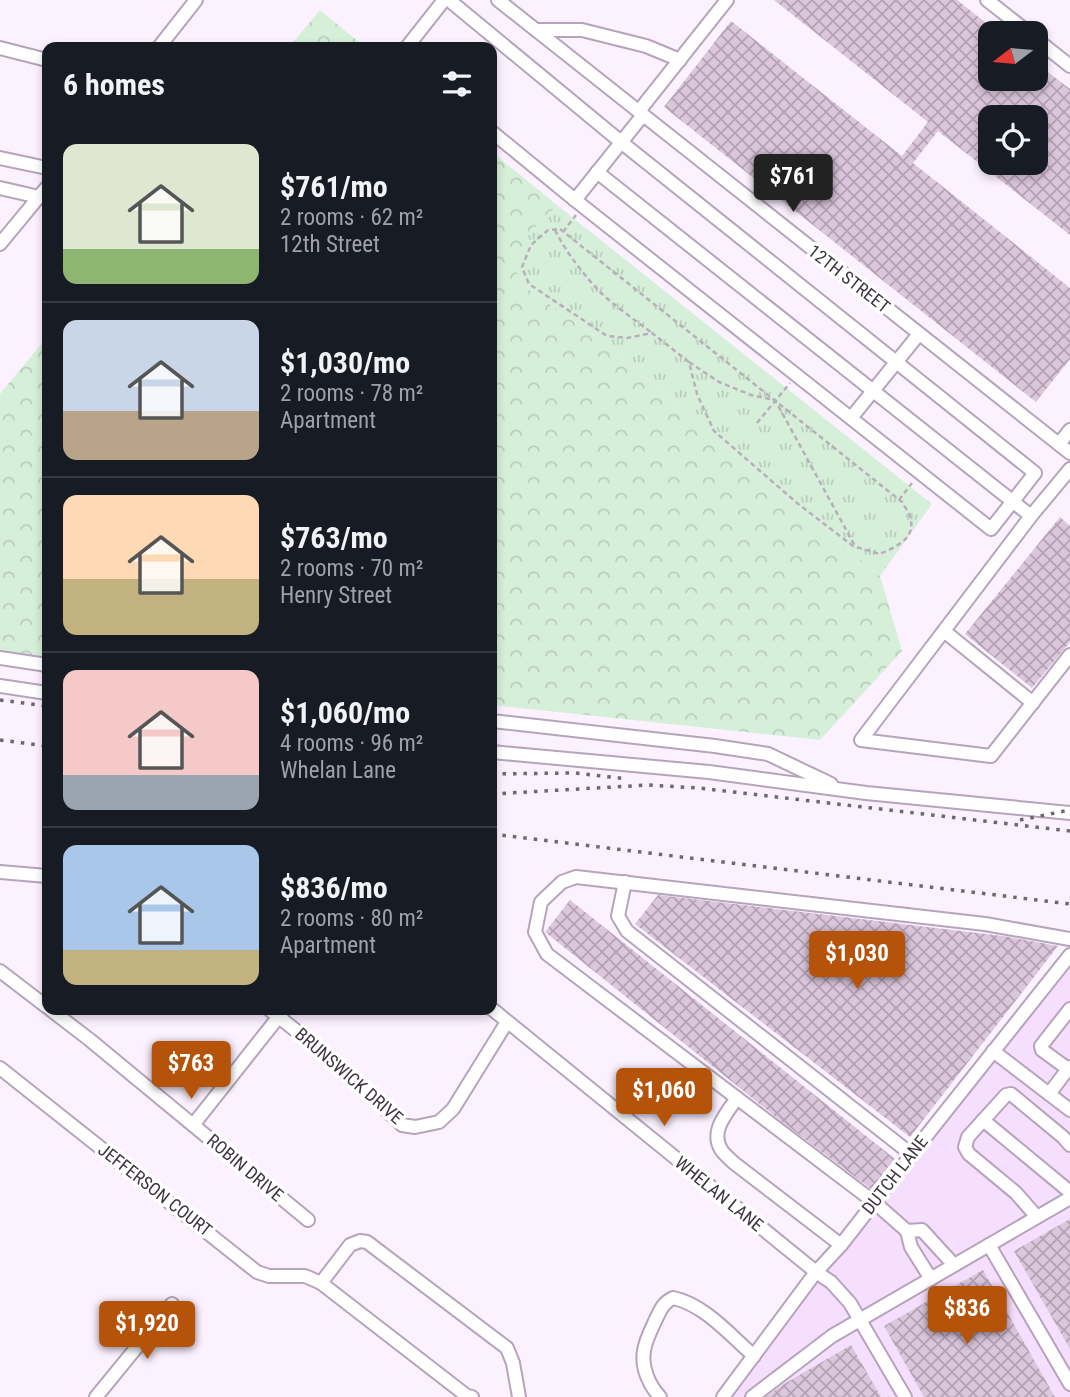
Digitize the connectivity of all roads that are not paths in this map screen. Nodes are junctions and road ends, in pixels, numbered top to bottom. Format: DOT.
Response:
graph roads {
  1 [pos="196,0"];
  2 [pos="447,0"];
  3 [pos="498,0"];
  4 [pos="987,0"];
  5 [pos="721,2"];
  6 [pos="1014,21"];
  7 [pos="536,30"];
  8 [pos="163,42"];
  9 [pos="411,42"];
  10 [pos="0,48"];
  11 [pos="1048,49"];
  12 [pos="42,59"];
  13 [pos="680,60"];
  14 [pos="1070,66"];
  15 [pos="641,113"];
  16 [pos="497,136"];
  17 [pos="621,142"];
  18 [pos="0,158"];
  19 [pos="42,167"];
  20 [pos="597,172"];
  21 [pos="0,188"];
  22 [pos="42,192"];
  23 [pos="42,193"];
  24 [pos="579,203"];
  25 [pos="6,228"];
  26 [pos="0,244"];
  27 [pos="919,334"];
  28 [pos="896,361"];
  29 [pos="873,390"];
  30 [pos="851,418"];
  31 [pos="1070,430"];
  32 [pos="1059,444"];
  33 [pos="1070,453"];
  34 [pos="1070,469"];
  35 [pos="1058,484"];
  36 [pos="1070,493"];
  37 [pos="1013,501"];
  38 [pos="1031,516"];
  39 [pos="944,631"];
  40 [pos="1070,655"];
  41 [pos="0,658"];
  42 [pos="42,664"];
  43 [pos="0,686"];
  44 [pos="42,691"];
  45 [pos="1033,703"];
  46 [pos="497,722"];
  47 [pos="497,752"];
  48 [pos="844,790"];
  49 [pos="1070,813"];
  50 [pos="0,872"];
  51 [pos="42,876"];
  52 [pos="625,882"];
  53 [pos="1070,939"];
  54 [pos="1070,955"];
  55 [pos="0,971"];
  56 [pos="42,1003"];
  57 [pos="1070,1009"];
  58 [pos="497,1013"];
  59 [pos="58,1015"];
  60 [pos="275,1015"];
  61 [pos="280,1015"];
  62 [pos="507,1021"];
  63 [pos="993,1051"];
  64 [pos="0,1068"];
  65 [pos="1069,1068"];
  66 [pos="1049,1094"];
  67 [pos="737,1098"];
  68 [pos="1067,1108"];
  69 [pos="983,1120"];
  70 [pos="193,1125"];
  71 [pos="1070,1145"];
  72 [pos="911,1154"];
  73 [pos="1070,1192"];
  74 [pos="1070,1198"];
  75 [pos="874,1202"];
  76 [pos="1037,1217"];
  77 [pos="308,1220"];
  78 [pos="907,1231"];
  79 [pos="841,1245"];
  80 [pos="989,1245"];
  81 [pos="954,1265"];
  82 [pos="816,1272"];
  83 [pos="931,1279"];
  84 [pos="321,1283"];
  85 [pos="172,1304"];
  86 [pos="860,1320"];
  87 [pos="754,1356"];
  88 [pos="1070,1384"];
  89 [pos="96,1397"];
  90 [pos="472,1397"];
  91 [pos="519,1397"];
  92 [pos="660,1397"];
  93 [pos="723,1397"];
  94 [pos="752,1397"];
  95 [pos="905,1397"];
  1 -- 8 [label="street"];
  2 -- 9 [label="street"];
  2 -- 17 [label="street"];
  3 -- 7 [label="street, 12TH STREET"];
  4 -- 6 [label="street"];
  5 -- 13 [label="street"];
  7 -- 13 [label="street"];
  7 -- 15 [label="street, 12TH STREET"];
  10 -- 12 [label="street"];
  11 -- 14 [label="street"];
  13 -- 15 [label="street"];
  15 -- 17 [label="street"];
  15 -- 27 [label="street, 12TH STREET"];
  16 -- 24 [label="street"];
  17 -- 20 [label="street"];
  17 -- 28 [label="street"];
  18 -- 19 [label="street"];
  20 -- 24 [label="street"];
  20 -- 29 [label="street"];
  21 -- 22 [label="street"];
  23 -- 25 [label="street"];
  24 -- 30 [label="street"];
  25 -- 26 [label="street"];
  27 -- 28 [label="street"];
  27 -- 32 [label="street, 12TH STREET"];
  28 -- 29 [label="street"];
  28 -- 37 [label="street"];
  29 -- 30 [label="street"];
  29 -- 37 [label="street"];
  30 -- 37 [label="street"];
  31 -- 32 [label="street"];
  32 -- 33 [label="street, 12TH STREET"];
  34 -- 35 [label="street"];
  35 -- 36 [label="street"];
  35 -- 38 [label="street"];
  37 -- 38 [label="street"];
  38 -- 39 [label="street"];
  39 -- 45 [label="street"];
  39 -- 45 [label="street"];
  40 -- 45 [label="street"];
  41 -- 42 [label="street"];
  43 -- 44 [label="street"];
  46 -- 48 [label="street"];
  47 -- 48 [label="street"];
  48 -- 49 [label="street"];
  50 -- 51 [label="street"];
  52 -- 53 [label="street"];
  52 -- 67 [label="street"];
  52 -- 72 [label="street"];
  54 -- 63 [label="street, DUTCH LANE"];
  55 -- 56 [label="street, ROBIN DRIVE"];
  57 -- 65 [label="street"];
  58 -- 62 [label="street, WHELAN LANE"];
  59 -- 70 [label="street, ROBIN DRIVE"];
  60 -- 70 [label="street"];
  61 -- 62 [label="street, BRUNSWICK DRIVE"];
  62 -- 82 [label="street, WHELAN LANE"];
  63 -- 66 [label="street"];
  63 -- 72 [label="street, DUTCH LANE"];
  64 -- 84 [label="street, JEFFERSON COURT"];
  65 -- 66 [label="street"];
  66 -- 68 [label="street"];
  67 -- 75 [label="street"];
  67 -- 79 [label="street"];
  69 -- 71 [label="street"];
  69 -- 73 [label="street"];
  69 -- 76 [label="street"];
  70 -- 77 [label="street, ROBIN DRIVE"];
  72 -- 75 [label="street, DUTCH LANE"];
  74 -- 76 [label="street"];
  75 -- 78 [label="street"];
  75 -- 79 [label="street, DUTCH LANE"];
  76 -- 80 [label="street"];
  78 -- 81 [label="street"];
  78 -- 83 [label="street"];
  79 -- 82 [label="street, DUTCH LANE"];
  80 -- 81 [label="street"];
  80 -- 88 [label="street"];
  81 -- 83 [label="street"];
  82 -- 86 [label="street, WHELAN LANE"];
  82 -- 87 [label="street, DUTCH LANE"];
  83 -- 86 [label="street"];
  84 -- 90 [label="street, JEFFERSON COURT"];
  84 -- 91 [label="street"];
  85 -- 89 [label="street"];
  86 -- 94 [label="street"];
  86 -- 95 [label="street, WHELAN LANE"];
  87 -- 92 [label="street"];
  87 -- 93 [label="street, DUTCH LANE"];
}
